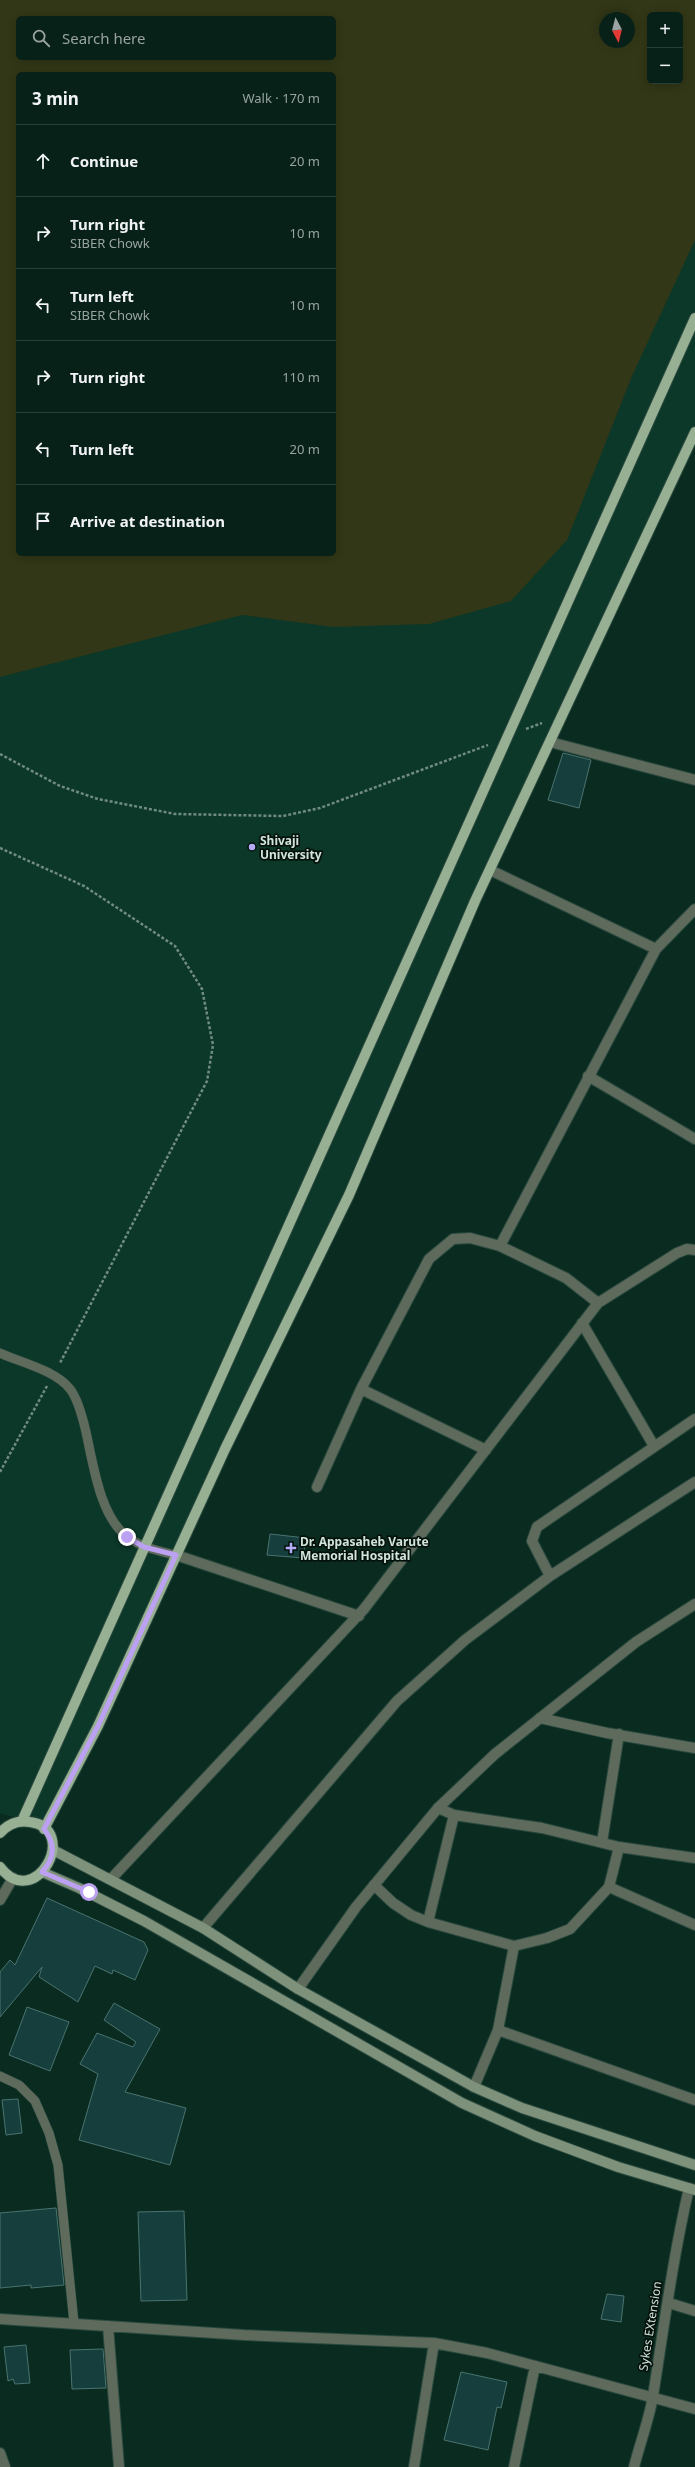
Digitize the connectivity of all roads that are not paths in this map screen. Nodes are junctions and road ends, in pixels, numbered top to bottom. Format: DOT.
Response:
graph roads {
  1 [pos="695,318"];
  2 [pos="695,432"];
  3 [pos="550,742"];
  4 [pos="695,780"];
  5 [pos="490,870"];
  6 [pos="695,909"];
  7 [pos="656,949"];
  8 [pos="588,1076"];
  9 [pos="695,1139"];
  10 [pos="500,1246"];
  11 [pos="695,1250"];
  12 [pos="598,1303"];
  13 [pos="582,1323"];
  14 [pos="0,1353"];
  15 [pos="361,1389"];
  16 [pos="695,1419"];
  17 [pos="654,1446"];
  18 [pos="486,1450"];
  19 [pos="695,1482"];
  20 [pos="317,1487"];
  21 [pos="144,1547"];
  22 [pos="176,1555"];
  23 [pos="550,1576"];
  24 [pos="695,1604"];
  25 [pos="359,1616"];
  26 [pos="540,1718"];
  27 [pos="619,1734"];
  28 [pos="695,1748"];
  29 [pos="438,1808"];
  30 [pos="454,1814"];
  31 [pos="22,1821"];
  32 [pos="1,1829"];
  33 [pos="44,1829"];
  34 [pos="602,1842"];
  35 [pos="619,1847"];
  36 [pos="53,1850"];
  37 [pos="695,1858"];
  38 [pos="0,1867"];
  39 [pos="42,1872"];
  40 [pos="13,1878"];
  41 [pos="111,1879"];
  42 [pos="374,1885"];
  43 [pos="609,1887"];
  44 [pos="0,1900"];
  45 [pos="428,1922"];
  46 [pos="695,1925"];
  47 [pos="203,1928"];
  48 [pos="514,1946"];
  49 [pos="298,1989"];
  50 [pos="498,2030"];
  51 [pos="0,2076"];
  52 [pos="474,2087"];
  53 [pos="695,2100"];
  54 [pos="695,2165"];
  55 [pos="692,2189"];
  56 [pos="669,2303"];
  57 [pos="695,2311"];
  58 [pos="0,2319"];
  59 [pos="74,2323"];
  60 [pos="108,2326"];
  61 [pos="434,2343"];
  62 [pos="535,2366"];
  63 [pos="653,2397"];
  64 [pos="695,2408"];
  65 [pos="0,2453"];
  66 [pos="5,2467"];
  67 [pos="119,2467"];
  68 [pos="414,2467"];
  69 [pos="514,2467"];
  70 [pos="634,2467"];
  1 -- 21 [label="main road"];
  2 -- 3 [label="main road"];
  3 -- 4 [label="street"];
  3 -- 5 [label="main road"];
  5 -- 7 [label="street"];
  5 -- 22 [label="main road"];
  6 -- 7 [label="street"];
  7 -- 8 [label="street"];
  8 -- 9 [label="street"];
  8 -- 10 [label="street"];
  10 -- 12 [label="street"];
  10 -- 15 [label="street"];
  11 -- 12 [label="street"];
  12 -- 13 [label="street"];
  13 -- 17 [label="street"];
  13 -- 18 [label="street"];
  14 -- 21 [label="lane"];
  15 -- 18 [label="street"];
  15 -- 20 [label="street"];
  16 -- 17 [label="street"];
  17 -- 23 [label="street"];
  18 -- 25 [label="street"];
  19 -- 23 [label="street"];
  21 -- 22 [label="lane"];
  21 -- 31 [label="main road"];
  22 -- 25 [label="street"];
  22 -- 33 [label="main road"];
  23 -- 47 [label="street"];
  24 -- 26 [label="street"];
  25 -- 41 [label="street"];
  26 -- 27 [label="street"];
  26 -- 29 [label="street"];
  27 -- 28 [label="street"];
  27 -- 34 [label="street"];
  29 -- 30 [label="street"];
  29 -- 42 [label="street"];
  30 -- 34 [label="street"];
  30 -- 45 [label="street"];
  31 -- 32 [label="main road"];
  31 -- 33 [label="main road"];
  33 -- 36 [label="main road"];
  34 -- 35 [label="street"];
  35 -- 37 [label="street"];
  35 -- 43 [label="street"];
  36 -- 39 [label="main road"];
  36 -- 41 [label="main road"];
  38 -- 40 [label="main road"];
  39 -- 40 [label="main road"];
  39 -- 55 [label="main road"];
  40 -- 44 [label="street"];
  41 -- 47 [label="main road"];
  42 -- 45 [label="street"];
  42 -- 49 [label="street"];
  43 -- 46 [label="street"];
  43 -- 48 [label="street"];
  45 -- 48 [label="street"];
  47 -- 49 [label="main road"];
  48 -- 50 [label="street"];
  49 -- 52 [label="main road"];
  50 -- 52 [label="street"];
  50 -- 53 [label="street"];
  51 -- 59 [label="lane"];
  52 -- 54 [label="main road"];
  55 -- 56 [label="street, Sykes EXtension"];
  56 -- 57 [label="street"];
  56 -- 63 [label="street, Sykes EXtension"];
  58 -- 59 [label="street"];
  59 -- 60 [label="street"];
  60 -- 61 [label="street"];
  60 -- 67 [label="street"];
  61 -- 62 [label="street"];
  61 -- 68 [label="street"];
  62 -- 63 [label="street"];
  62 -- 69 [label="street"];
  63 -- 64 [label="street"];
  63 -- 70 [label="street, Sykes EXtension"];
  65 -- 66 [label="street"];
}
